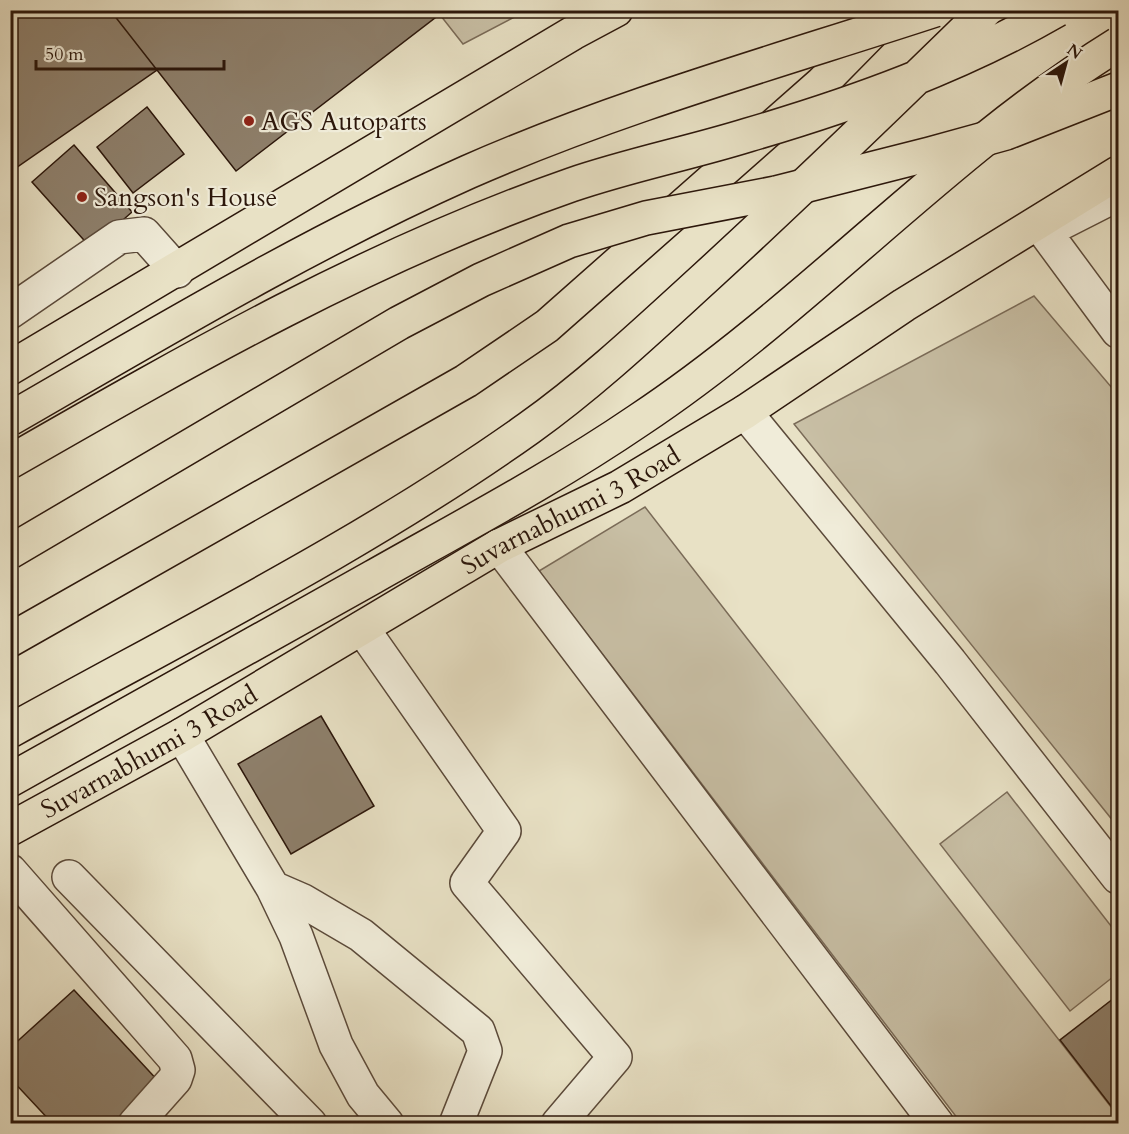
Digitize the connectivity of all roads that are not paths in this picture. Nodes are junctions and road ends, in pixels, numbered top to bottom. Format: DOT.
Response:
graph roads {
  1 [pos="606,10"];
  2 [pos="616,10"];
  3 [pos="892,10"];
  4 [pos="935,10"];
  5 [pos="986,10"];
  6 [pos="1057,10"];
  7 [pos="573,33"];
  8 [pos="1119,44"];
  9 [pos="1119,89"];
  10 [pos="1116,195"];
  11 [pos="1045,232"];
  12 [pos="177,271"];
  13 [pos="904,305"];
  14 [pos="10,312"];
  15 [pos="1119,331"];
  16 [pos="10,368"];
  17 [pos="745,412"];
  18 [pos="10,419"];
  19 [pos="10,462"];
  20 [pos="499,546"];
  21 [pos="10,552"];
  22 [pos="362,628"];
  23 [pos="10,640"];
  24 [pos="10,731"];
  25 [pos="182,735"];
  26 [pos="10,780"];
  27 [pos="10,829"];
  28 [pos="10,871"];
  29 [pos="69,877"];
  30 [pos="1119,877"];
  31 [pos="273,888"];
  32 [pos="135,1124"];
  33 [pos="309,1124"];
  34 [pos="387,1124"];
  35 [pos="456,1124"];
  36 [pos="558,1124"];
  37 [pos="937,1124"];
  1 -- 7 [label="street"];
  2 -- 7 [label="main road"];
  3 -- 23 [label="main road"];
  4 -- 18 [label="main road, bridge"];
  5 -- 24 [label="main road, bridge"];
  6 -- 19 [label="main road, bridge"];
  7 -- 12 [label="main road"];
  8 -- 26 [label="main road, bridge"];
  9 -- 21 [label="main road, bridge"];
  10 -- 11 [label="street"];
  10 -- 13 [label="main road, Suvarnabhumi 3 Road"];
  11 -- 13 [label="street"];
  11 -- 15 [label="street"];
  12 -- 14 [label="street"];
  12 -- 16 [label="main road"];
  13 -- 17 [label="main road, Suvarnabhumi 3 Road"];
  17 -- 20 [label="main road, Suvarnabhumi 3 Road"];
  17 -- 30 [label="street"];
  20 -- 22 [label="main road, Suvarnabhumi 3 Road"];
  20 -- 37 [label="street"];
  22 -- 25 [label="main road, Suvarnabhumi 3 Road"];
  22 -- 36 [label="street"];
  25 -- 27 [label="main road, Suvarnabhumi 3 Road"];
  25 -- 31 [label="street"];
  28 -- 32 [label="street"];
  29 -- 33 [label="street"];
  31 -- 34 [label="street"];
  31 -- 35 [label="street"];
}
